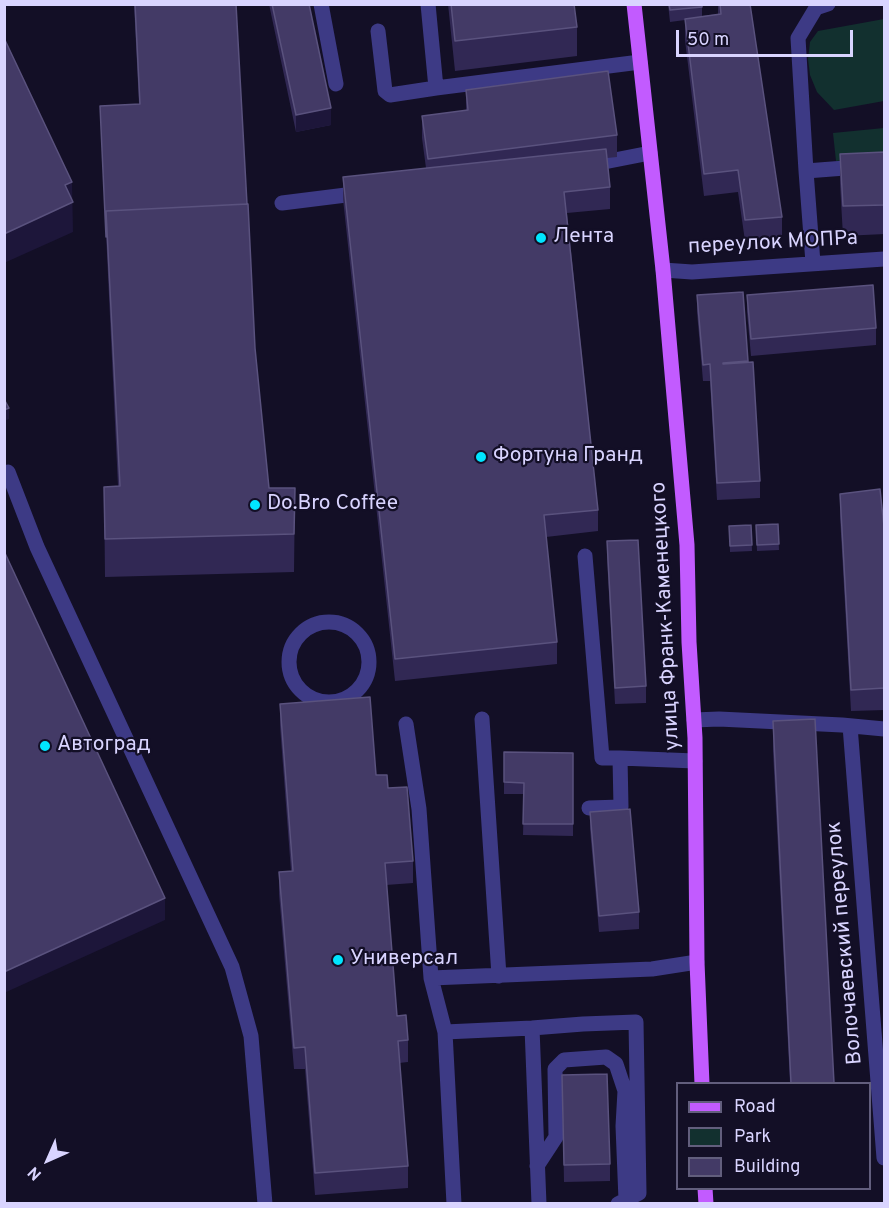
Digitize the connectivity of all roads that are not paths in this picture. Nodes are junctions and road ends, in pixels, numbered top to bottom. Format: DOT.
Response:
graph roads {
  1 [pos="321,4"];
  2 [pos="428,4"];
  3 [pos="634,4"];
  4 [pos="828,4"];
  5 [pos="378,31"];
  6 [pos="640,62"];
  7 [pos="336,84"];
  8 [pos="436,88"];
  9 [pos="651,153"];
  10 [pos="885,165"];
  11 [pos="569,167"];
  12 [pos="806,171"];
  13 [pos="373,192"];
  14 [pos="282,203"];
  15 [pos="885,259"];
  16 [pos="813,263"];
  17 [pos="663,270"];
  18 [pos="8,472"];
  19 [pos="585,556"];
  20 [pos="363,640"];
  21 [pos="482,719"];
  22 [pos="694,720"];
  23 [pos="406,724"];
  24 [pos="850,726"];
  25 [pos="885,729"];
  26 [pos="620,758"];
  27 [pos="695,761"];
  28 [pos="589,808"];
  29 [pos="697,962"];
  30 [pos="500,976"];
  31 [pos="431,978"];
  32 [pos="532,1028"];
  33 [pos="445,1032"];
  34 [pos="702,1082"];
  35 [pos="885,1158"];
  36 [pos="537,1166"];
  37 [pos="628,1199"];
  38 [pos="265,1203"];
  39 [pos="454,1203"];
  40 [pos="539,1203"];
  1 -- 7 [label="street"];
  2 -- 8 [label="street"];
  3 -- 6 [label="main road, улица Франк-Каменецкого"];
  4 -- 12 [label="street"];
  5 -- 8 [label="street"];
  6 -- 8 [label="street"];
  6 -- 9 [label="main road, улица Франк-Каменецкого"];
  9 -- 11 [label="street"];
  9 -- 17 [label="main road, улица Франк-Каменецкого"];
  10 -- 12 [label="street"];
  12 -- 16 [label="street"];
  13 -- 14 [label="street"];
  15 -- 16 [label="street, переулок МОПРа"];
  16 -- 17 [label="street, переулок МОПРа"];
  17 -- 22 [label="main road, улица Франк-Каменецкого"];
  18 -- 38 [label="street"];
  19 -- 26 [label="street"];
  20 -- 20 [label="street"];
  21 -- 30 [label="street"];
  22 -- 24 [label="street"];
  22 -- 27 [label="main road, улица Франк-Каменецкого"];
  23 -- 31 [label="street"];
  24 -- 25 [label="street"];
  24 -- 35 [label="street, Волочаевский переулок"];
  26 -- 27 [label="street"];
  26 -- 28 [label="street"];
  27 -- 29 [label="main road, улица Франк-Каменецкого"];
  29 -- 30 [label="street"];
  29 -- 34 [label="main road, улица Франк-Каменецкого"];
  30 -- 31 [label="street"];
  31 -- 33 [label="street"];
  32 -- 33 [label="street"];
  32 -- 36 [label="street"];
  32 -- 37 [label="street"];
  33 -- 39 [label="street"];
  36 -- 37 [label="street"];
  36 -- 40 [label="street"];
}
